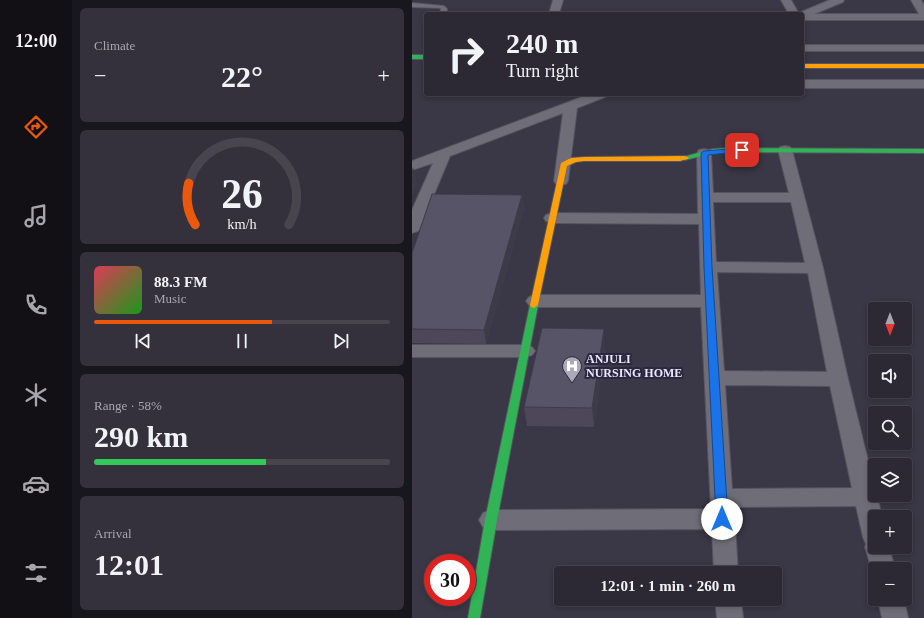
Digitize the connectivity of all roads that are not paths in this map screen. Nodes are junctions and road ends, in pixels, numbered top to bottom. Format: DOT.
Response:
graph roads {
  1 [pos="558,0"];
  2 [pos="786,0"];
  3 [pos="839,0"];
  4 [pos="916,0"];
  5 [pos="412,6"];
  6 [pos="443,12"];
  7 [pos="555,12"];
  8 [pos="793,12"];
  9 [pos="924,13"];
  10 [pos="804,15"];
  11 [pos="804,16"];
  12 [pos="924,17"];
  13 [pos="804,48"];
  14 [pos="924,48"];
  15 [pos="424,57"];
  16 [pos="412,58"];
  17 [pos="804,58"];
  18 [pos="924,58"];
  19 [pos="412,66"];
  20 [pos="424,66"];
  21 [pos="804,66"];
  22 [pos="924,66"];
  23 [pos="804,84"];
  24 [pos="924,84"];
  25 [pos="595,96"];
  26 [pos="571,105"];
  27 [pos="786,150"];
  28 [pos="924,151"];
  29 [pos="704,153"];
  30 [pos="444,154"];
  31 [pos="412,166"];
  32 [pos="561,181"];
  33 [pos="706,197"];
  34 [pos="797,198"];
  35 [pos="552,218"];
  36 [pos="707,219"];
  37 [pos="412,228"];
  38 [pos="708,267"];
  39 [pos="815,268"];
  40 [pos="535,301"];
  41 [pos="710,301"];
  42 [pos="412,351"];
  43 [pos="525,351"];
  44 [pos="715,378"];
  45 [pos="838,379"];
  46 [pos="865,497"];
  47 [pos="722,509"];
  48 [pos="868,510"];
  49 [pos="491,520"];
  50 [pos="726,566"];
  51 [pos="729,606"];
  52 [pos="892,606"];
  53 [pos="474,618"];
  54 [pos="730,618"];
  55 [pos="895,618"];
  1 -- 7 [label="street"];
  2 -- 8 [label="street"];
  3 -- 10 [label="street"];
  4 -- 9 [label="street"];
  5 -- 6 [label="lane"];
  11 -- 12 [label="street"];
  13 -- 14 [label="street"];
  15 -- 16 [label="street"];
  17 -- 18 [label="street"];
  19 -- 20 [label="street"];
  21 -- 22 [label="street"];
  23 -- 24 [label="street"];
  25 -- 26 [label="street"];
  26 -- 30 [label="street"];
  26 -- 32 [label="street"];
  27 -- 28 [label="street"];
  27 -- 29 [label="street"];
  27 -- 34 [label="street"];
  29 -- 32 [label="street"];
  29 -- 33 [label="street"];
  30 -- 31 [label="street"];
  30 -- 37 [label="street"];
  32 -- 35 [label="street"];
  33 -- 34 [label="street"];
  33 -- 36 [label="street"];
  34 -- 39 [label="street"];
  35 -- 36 [label="street"];
  35 -- 40 [label="street"];
  36 -- 38 [label="street"];
  38 -- 39 [label="street"];
  38 -- 41 [label="street"];
  39 -- 45 [label="street"];
  40 -- 41 [label="street"];
  40 -- 43 [label="street"];
  41 -- 44 [label="street"];
  42 -- 43 [label="street"];
  43 -- 49 [label="street"];
  44 -- 45 [label="street"];
  44 -- 47 [label="street"];
  45 -- 46 [label="street"];
  46 -- 47 [label="street"];
  46 -- 48 [label="street"];
  47 -- 49 [label="street"];
  47 -- 50 [label="street"];
  49 -- 53 [label="street"];
  51 -- 54 [label="street"];
  52 -- 55 [label="street"];
}
